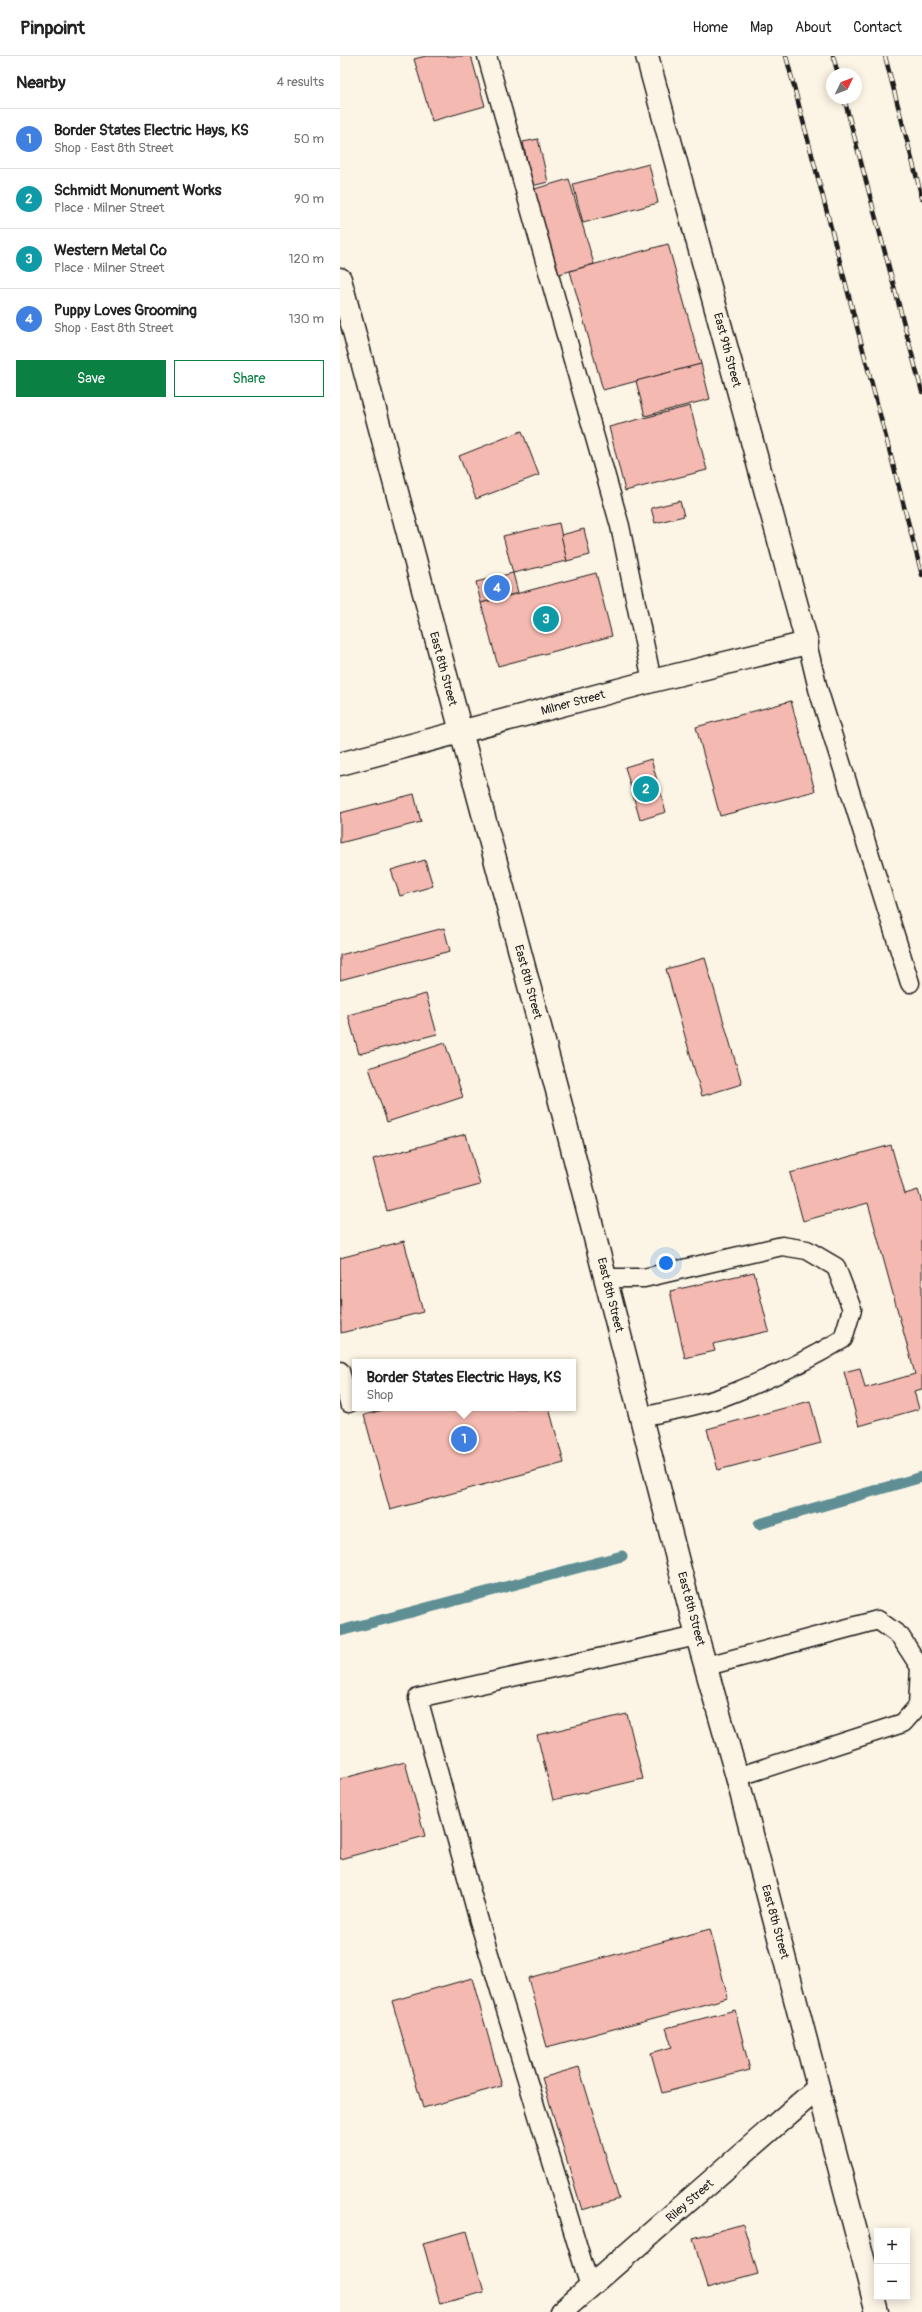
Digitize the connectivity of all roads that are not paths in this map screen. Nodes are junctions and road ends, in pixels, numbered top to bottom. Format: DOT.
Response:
graph roads {
  1 [pos="487,56"];
  2 [pos="647,56"];
  3 [pos="340,279"];
  4 [pos="807,643"];
  5 [pos="652,681"];
  6 [pos="460,732"];
  7 [pos="340,764"];
  8 [pos="910,983"];
  9 [pos="606,1278"];
  10 [pos="340,1371"];
  11 [pos="349,1403"];
  12 [pos="641,1417"];
  13 [pos="697,1636"];
  14 [pos="707,1666"];
  15 [pos="737,1777"];
  16 [pos="818,2088"];
  17 [pos="590,2287"];
  18 [pos="561,2312"];
  19 [pos="877,2312"];
  1 -- 5 [label="lane"];
  2 -- 4 [label="main road, East 9th Street"];
  3 -- 6 [label="main road, East 8th Street"];
  4 -- 5 [label="main road, Milner Street"];
  4 -- 8 [label="lane"];
  5 -- 6 [label="main road, Milner Street"];
  6 -- 7 [label="main road, Milner Street"];
  6 -- 9 [label="main road, East 8th Street"];
  9 -- 12 [label="main road, East 8th Street"];
  9 -- 12 [label="lane"];
  10 -- 11 [label="lane"];
  12 -- 13 [label="main road, East 8th Street"];
  13 -- 14 [label="main road, East 8th Street"];
  13 -- 17 [label="lane"];
  14 -- 15 [label="main road, East 8th Street"];
  14 -- 15 [label="lane"];
  15 -- 16 [label="main road, East 8th Street"];
  16 -- 17 [label="main road, Riley Street"];
  16 -- 19 [label="main road, East 8th Street"];
  17 -- 18 [label="main road, Riley Street"];
}
